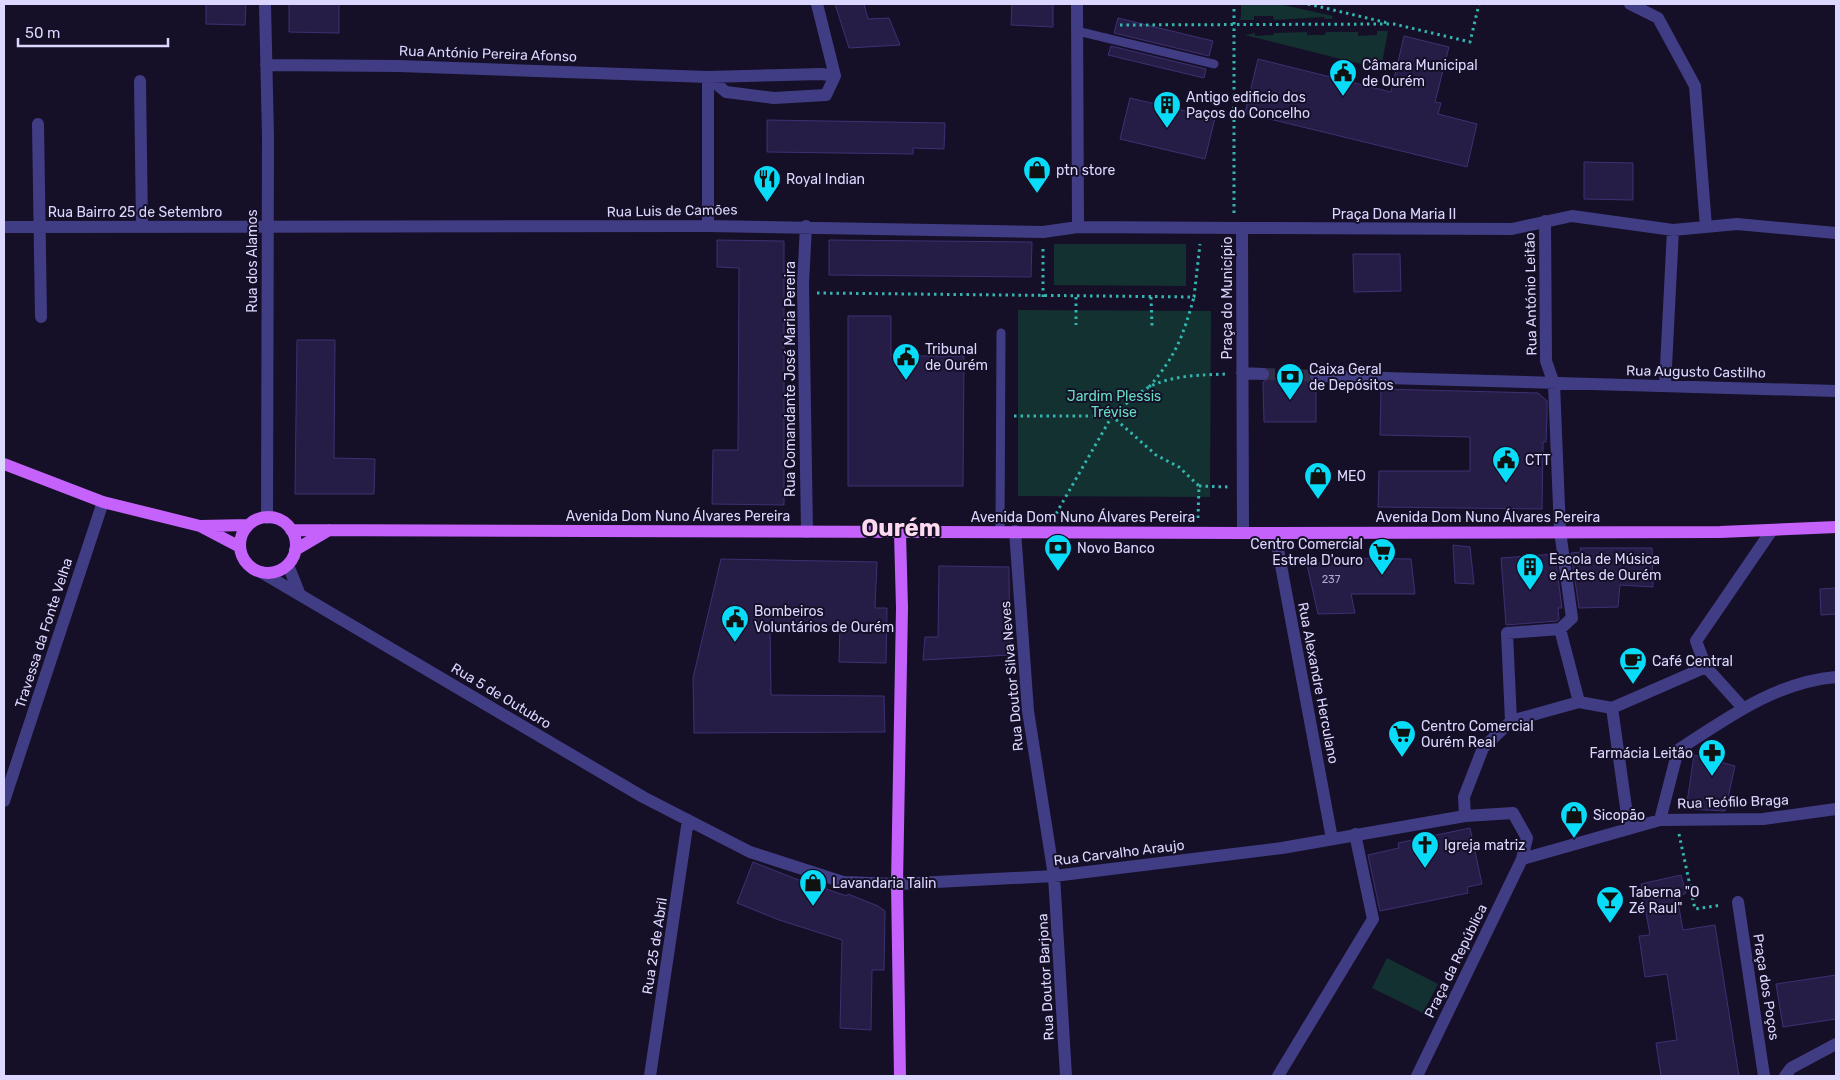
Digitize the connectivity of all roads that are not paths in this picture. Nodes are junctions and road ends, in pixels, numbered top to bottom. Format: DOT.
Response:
graph roads {
  1 [pos="265,4"];
  2 [pos="817,4"];
  3 [pos="1077,4"];
  4 [pos="1630,4"];
  5 [pos="1077,31"];
  6 [pos="1214,64"];
  7 [pos="266,65"];
  8 [pos="835,76"];
  9 [pos="708,77"];
  10 [pos="140,81"];
  11 [pos="38,124"];
  12 [pos="1545,221"];
  13 [pos="267,226"];
  14 [pos="708,226"];
  15 [pos="806,226"];
  16 [pos="39,227"];
  17 [pos="142,227"];
  18 [pos="1078,227"];
  19 [pos="1706,227"];
  20 [pos="4,228"];
  21 [pos="1242,228"];
  22 [pos="1673,230"];
  23 [pos="1836,233"];
  24 [pos="41,317"];
  25 [pos="1001,333"];
  26 [pos="1242,373"];
  27 [pos="1263,374"];
  28 [pos="1316,376"];
  29 [pos="1554,384"];
  30 [pos="1665,386"];
  31 [pos="1836,391"];
  32 [pos="4,464"];
  33 [pos="103,502"];
  34 [pos="267,518"];
  35 [pos="248,525"];
  36 [pos="200,526"];
  37 [pos="1836,527"];
  38 [pos="330,529"];
  39 [pos="290,530"];
  40 [pos="1772,530"];
  41 [pos="1000,531"];
  42 [pos="1016,531"];
  43 [pos="1560,531"];
  44 [pos="807,532"];
  45 [pos="1243,533"];
  46 [pos="1275,533"];
  47 [pos="900,534"];
  48 [pos="240,547"];
  49 [pos="295,550"];
  50 [pos="288,565"];
  51 [pos="261,572"];
  52 [pos="300,595"];
  53 [pos="1560,629"];
  54 [pos="1706,667"];
  55 [pos="1836,677"];
  56 [pos="1579,702"];
  57 [pos="1612,708"];
  58 [pos="1743,708"];
  59 [pos="1511,721"];
  60 [pos="4,801"];
  61 [pos="1836,809"];
  62 [pos="1465,816"];
  63 [pos="688,820"];
  64 [pos="1660,820"];
  65 [pos="1629,829"];
  66 [pos="1355,834"];
  67 [pos="1332,839"];
  68 [pos="1522,859"];
  69 [pos="1054,876"];
  70 [pos="897,884"];
  71 [pos="1738,902"];
  72 [pos="1836,1044"];
  73 [pos="650,1076"];
  74 [pos="900,1076"];
  75 [pos="1066,1076"];
  76 [pos="1278,1076"];
  77 [pos="1417,1076"];
  78 [pos="1764,1076"];
  79 [pos="1785,1076"];
  1 -- 7 [label="street, Rua dos Alamos"];
  2 -- 8 [label="street"];
  3 -- 5 [label="street"];
  4 -- 19 [label="street"];
  5 -- 6 [label="lane"];
  5 -- 18 [label="street"];
  7 -- 9 [label="street, Rua António Pereira Afonso"];
  7 -- 13 [label="street, Rua dos Alamos"];
  8 -- 9 [label="street, Rua António Pereira Afonso"];
  8 -- 9 [label="street"];
  9 -- 14 [label="street"];
  10 -- 17 [label="street"];
  11 -- 16 [label="street"];
  12 -- 21 [label="street, Praça Dona Maria II"];
  12 -- 22 [label="street, Praça Dona Maria II"];
  12 -- 29 [label="street, Rua António Leitão"];
  13 -- 14 [label="street, Rua Luis de Camões"];
  13 -- 17 [label="street, Rua Bairro 25 de Setembro"];
  13 -- 34 [label="street, Rua dos Alamos"];
  14 -- 15 [label="street, Rua Luis de Camões"];
  15 -- 18 [label="street, Rua Luis de Camões"];
  15 -- 44 [label="street, Rua Comandante José Maria Pereira"];
  16 -- 17 [label="street, Rua Bairro 25 de Setembro"];
  16 -- 20 [label="street, Rua Bairro 25 de Setembro"];
  16 -- 24 [label="street"];
  18 -- 21 [label="street, Praça do Município"];
  19 -- 22 [label="street, Praça Dona Maria II"];
  19 -- 23 [label="street, Praça Dona Maria II"];
  21 -- 26 [label="street, Praça do Município"];
  22 -- 30 [label="street"];
  25 -- 41 [label="lane"];
  26 -- 27 [label="street"];
  26 -- 45 [label="street, Praça do Município"];
  28 -- 29 [label="street, Rua Augusto Castilho"];
  29 -- 30 [label="street, Rua Augusto Castilho"];
  29 -- 43 [label="street, Rua António Leitão"];
  30 -- 31 [label="street, Rua Augusto Castilho"];
  32 -- 33 [label="main road"];
  33 -- 36 [label="main road"];
  33 -- 60 [label="street, Travessa da Fonte Velha"];
  34 -- 35 [label="main road"];
  34 -- 39 [label="main road"];
  35 -- 36 [label="main road"];
  35 -- 48 [label="main road"];
  36 -- 48 [label="main road"];
  37 -- 40 [label="main road, Avenida Dom Nuno Álvares Pereira"];
  38 -- 39 [label="main road, Avenida Dom Nuno Álvares Pereira"];
  38 -- 44 [label="main road, Avenida Dom Nuno Álvares Pereira"];
  38 -- 49 [label="main road"];
  39 -- 49 [label="main road"];
  40 -- 43 [label="main road, Avenida Dom Nuno Álvares Pereira"];
  40 -- 54 [label="street"];
  41 -- 42 [label="main road, Avenida Dom Nuno Álvares Pereira"];
  41 -- 47 [label="main road, Avenida Dom Nuno Álvares Pereira"];
  42 -- 45 [label="main road, Avenida Dom Nuno Álvares Pereira"];
  42 -- 69 [label="street, Rua Doutor Silva Neves"];
  43 -- 46 [label="main road, Avenida Dom Nuno Álvares Pereira"];
  43 -- 53 [label="street, Rua António Leitão"];
  44 -- 47 [label="main road, Avenida Dom Nuno Álvares Pereira"];
  45 -- 46 [label="main road, Avenida Dom Nuno Álvares Pereira"];
  46 -- 67 [label="street, Rua Alexandre Herculano"];
  47 -- 70 [label="main road"];
  48 -- 51 [label="main road"];
  49 -- 50 [label="main road"];
  50 -- 51 [label="main road"];
  50 -- 52 [label="street"];
  51 -- 52 [label="street, Rua 5 de Outubro"];
  52 -- 63 [label="street, Rua 5 de Outubro"];
  53 -- 56 [label="street"];
  53 -- 59 [label="street"];
  54 -- 57 [label="street"];
  54 -- 58 [label="street"];
  55 -- 58 [label="street"];
  56 -- 57 [label="street"];
  56 -- 59 [label="street"];
  57 -- 65 [label="street"];
  58 -- 64 [label="street"];
  59 -- 62 [label="street"];
  61 -- 64 [label="street, Rua Teófilo Braga"];
  62 -- 66 [label="street, Rua Carvalho Araujo"];
  62 -- 68 [label="street, Rua Carvalho Araujo"];
  63 -- 70 [label="street, Rua Carvalho Araujo"];
  63 -- 73 [label="street, Rua 25 de Abril"];
  64 -- 65 [label="street, Rua Teófilo Braga"];
  65 -- 68 [label="street, Rua Teófilo Braga"];
  66 -- 67 [label="street, Rua Carvalho Araujo"];
  66 -- 76 [label="street"];
  67 -- 69 [label="street, Rua Carvalho Araujo"];
  68 -- 77 [label="street, Praça da República"];
  69 -- 70 [label="street, Rua Carvalho Araujo"];
  69 -- 75 [label="street, Rua Doutor Barjona"];
  70 -- 74 [label="main road"];
  71 -- 78 [label="street, Praça dos Poços"];
  72 -- 79 [label="street"];
}
